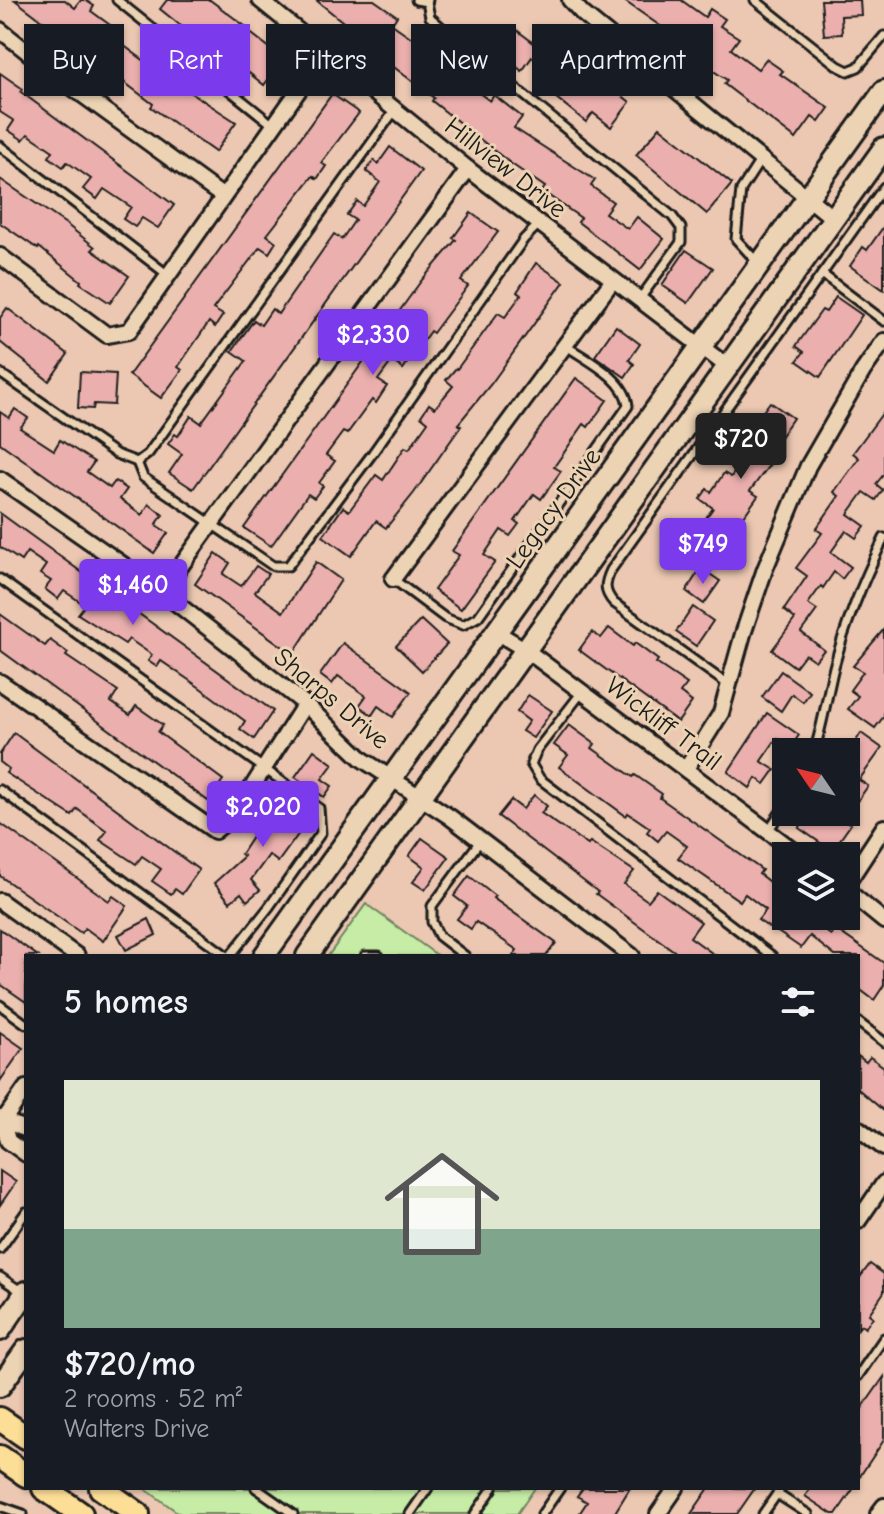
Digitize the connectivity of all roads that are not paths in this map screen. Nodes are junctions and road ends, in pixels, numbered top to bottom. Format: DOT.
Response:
graph roads {
  1 [pos="117,0"];
  2 [pos="260,0"];
  3 [pos="416,0"];
  4 [pos="570,0"];
  5 [pos="755,0"];
  6 [pos="428,1"];
  7 [pos="289,24"];
  8 [pos="0,30"];
  9 [pos="884,36"];
  10 [pos="884,91"];
  11 [pos="294,96"];
  12 [pos="378,96"];
  13 [pos="395,110"];
  14 [pos="273,125"];
  15 [pos="0,146"];
  16 [pos="884,148"];
  17 [pos="761,159"];
  18 [pos="468,169"];
  19 [pos="884,187"];
  20 [pos="222,196"];
  21 [pos="807,198"];
  22 [pos="834,219"];
  23 [pos="539,224"];
  24 [pos="0,256"];
  25 [pos="760,264"];
  26 [pos="822,274"];
  27 [pos="168,275"];
  28 [pos="613,280"];
  29 [pos="639,300"];
  30 [pos="884,321"];
  31 [pos="884,341"];
  32 [pos="565,345"];
  33 [pos="701,346"];
  34 [pos="728,367"];
  35 [pos="0,373"];
  36 [pos="137,462"];
  37 [pos="0,479"];
  38 [pos="211,523"];
  39 [pos="884,538"];
  40 [pos="0,579"];
  41 [pos="393,579"];
  42 [pos="162,592"];
  43 [pos="496,632"];
  44 [pos="526,650"];
  45 [pos="0,682"];
  46 [pos="729,686"];
  47 [pos="582,692"];
  48 [pos="305,704"];
  49 [pos="819,738"];
  50 [pos="264,768"];
  51 [pos="686,769"];
  52 [pos="392,777"];
  53 [pos="0,790"];
  54 [pos="421,797"];
  55 [pos="772,825"];
  56 [pos="884,827"];
  57 [pos="768,831"];
  58 [pos="481,840"];
  59 [pos="783,842"];
  60 [pos="860,866"];
  61 [pos="860,900"];
  62 [pos="0,901"];
  63 [pos="884,921"];
  64 [pos="74,954"];
  65 [pos="225,954"];
  66 [pos="230,954"];
  67 [pos="265,954"];
  68 [pos="308,954"];
  69 [pos="462,954"];
  70 [pos="629,954"];
  71 [pos="769,954"];
  72 [pos="0,1005"];
  73 [pos="24,1023"];
  74 [pos="860,1024"];
  75 [pos="884,1042"];
  76 [pos="24,1091"];
  77 [pos="2,1119"];
  78 [pos="24,1128"];
  79 [pos="860,1130"];
  80 [pos="884,1148"];
  81 [pos="24,1153"];
  82 [pos="884,1183"];
  83 [pos="24,1215"];
  84 [pos="860,1218"];
  85 [pos="0,1249"];
  86 [pos="0,1277"];
  87 [pos="24,1292"];
  88 [pos="24,1296"];
  89 [pos="0,1330"];
  90 [pos="884,1338"];
  91 [pos="24,1353"];
  92 [pos="860,1373"];
  93 [pos="0,1386"];
  94 [pos="0,1419"];
  95 [pos="24,1436"];
  96 [pos="0,1457"];
  97 [pos="24,1474"];
  98 [pos="47,1490"];
  99 [pos="104,1490"];
  100 [pos="259,1490"];
  101 [pos="427,1490"];
  102 [pos="492,1490"];
  103 [pos="559,1490"];
  104 [pos="675,1490"];
  105 [pos="779,1491"];
  106 [pos="0,1506"];
  107 [pos="884,1506"];
  108 [pos="23,1514"];
  109 [pos="81,1514"];
  110 [pos="138,1514"];
  111 [pos="293,1514"];
  112 [pos="410,1514"];
  113 [pos="475,1514"];
  114 [pos="542,1514"];
  115 [pos="658,1514"];
  116 [pos="763,1514"];
  117 [pos="808,1514"];
  118 [pos="878,1514"];
  1 -- 14 [label="lane"];
  2 -- 7 [label="street, Hillview Drive"];
  3 -- 6 [label="lane"];
  4 -- 17 [label="street"];
  5 -- 9 [label="lane"];
  6 -- 29 [label="lane"];
  8 -- 20 [label="street"];
  10 -- 21 [label="main road, Legacy Drive"];
  11 -- 14 [label="street"];
  12 -- 13 [label="street, Hillview Drive"];
  13 -- 18 [label="street, Hillview Drive"];
  13 -- 36 [label="lane"];
  14 -- 20 [label="street"];
  15 -- 27 [label="lane"];
  16 -- 22 [label="main road"];
  17 -- 21 [label="street"];
  17 -- 25 [label="lane"];
  18 -- 23 [label="street, Hillview Drive"];
  18 -- 38 [label="street"];
  19 -- 26 [label="lane"];
  20 -- 27 [label="street"];
  21 -- 22 [label="street"];
  21 -- 25 [label="main road, Legacy Drive"];
  22 -- 34 [label="main road"];
  23 -- 28 [label="street, Hillview Drive"];
  23 -- 38 [label="lane"];
  24 -- 27 [label="street"];
  25 -- 33 [label="main road, Legacy Drive"];
  26 -- 30 [label="lane"];
  26 -- 46 [label="lane"];
  28 -- 29 [label="street, Hillview Drive"];
  28 -- 32 [label="street"];
  29 -- 33 [label="street, Hillview Drive"];
  31 -- 46 [label="street"];
  32 -- 41 [label="street"];
  32 -- 41 [label="lane"];
  33 -- 34 [label="street, Hillview Drive"];
  33 -- 43 [label="main road, Legacy Drive"];
  34 -- 44 [label="main road"];
  35 -- 36 [label="lane"];
  36 -- 38 [label="lane"];
  37 -- 42 [label="street, Sharps Drive"];
  38 -- 42 [label="street"];
  39 -- 49 [label="lane"];
  40 -- 50 [label="lane"];
  42 -- 48 [label="street, Sharps Drive"];
  43 -- 44 [label="street, Wickliff Trail"];
  43 -- 52 [label="main road, Legacy Drive"];
  44 -- 47 [label="street, Wickliff Trail"];
  44 -- 54 [label="main road"];
  45 -- 50 [label="street"];
  46 -- 51 [label="street"];
  47 -- 51 [label="street, Wickliff Trail"];
  47 -- 71 [label="lane"];
  48 -- 50 [label="street"];
  48 -- 52 [label="street, Sharps Drive"];
  50 -- 66 [label="lane"];
  51 -- 57 [label="street, Wickliff Trail"];
  52 -- 54 [label="street, Sharps Drive"];
  52 -- 67 [label="main road, Legacy Drive"];
  53 -- 65 [label="lane"];
  54 -- 58 [label="street, Sharps Drive"];
  54 -- 68 [label="main road"];
  55 -- 57 [label="lane"];
  56 -- 60 [label="street"];
  57 -- 59 [label="street, Wickliff Trail"];
  58 -- 69 [label="lane"];
  58 -- 70 [label="street, Sharps Drive"];
  61 -- 63 [label="street"];
  62 -- 64 [label="street"];
  72 -- 73 [label="lane"];
  74 -- 75 [label="lane"];
  76 -- 77 [label="street"];
  77 -- 78 [label="street"];
  77 -- 81 [label="street"];
  79 -- 80 [label="street"];
  82 -- 84 [label="street"];
  83 -- 85 [label="lane"];
  86 -- 87 [label="lane"];
  88 -- 89 [label="main road"];
  90 -- 92 [label="lane"];
  91 -- 93 [label="main road"];
  94 -- 95 [label="main road"];
  96 -- 97 [label="main road"];
  98 -- 109 [label="main road"];
  99 -- 110 [label="main road"];
  100 -- 111 [label="lane"];
  101 -- 112 [label="lane"];
  102 -- 113 [label="lane"];
  103 -- 114 [label="lane"];
  104 -- 115 [label="street"];
  105 -- 116 [label="lane"];
  105 -- 117 [label="lane"];
  106 -- 108 [label="lane"];
  107 -- 118 [label="street"];
}
